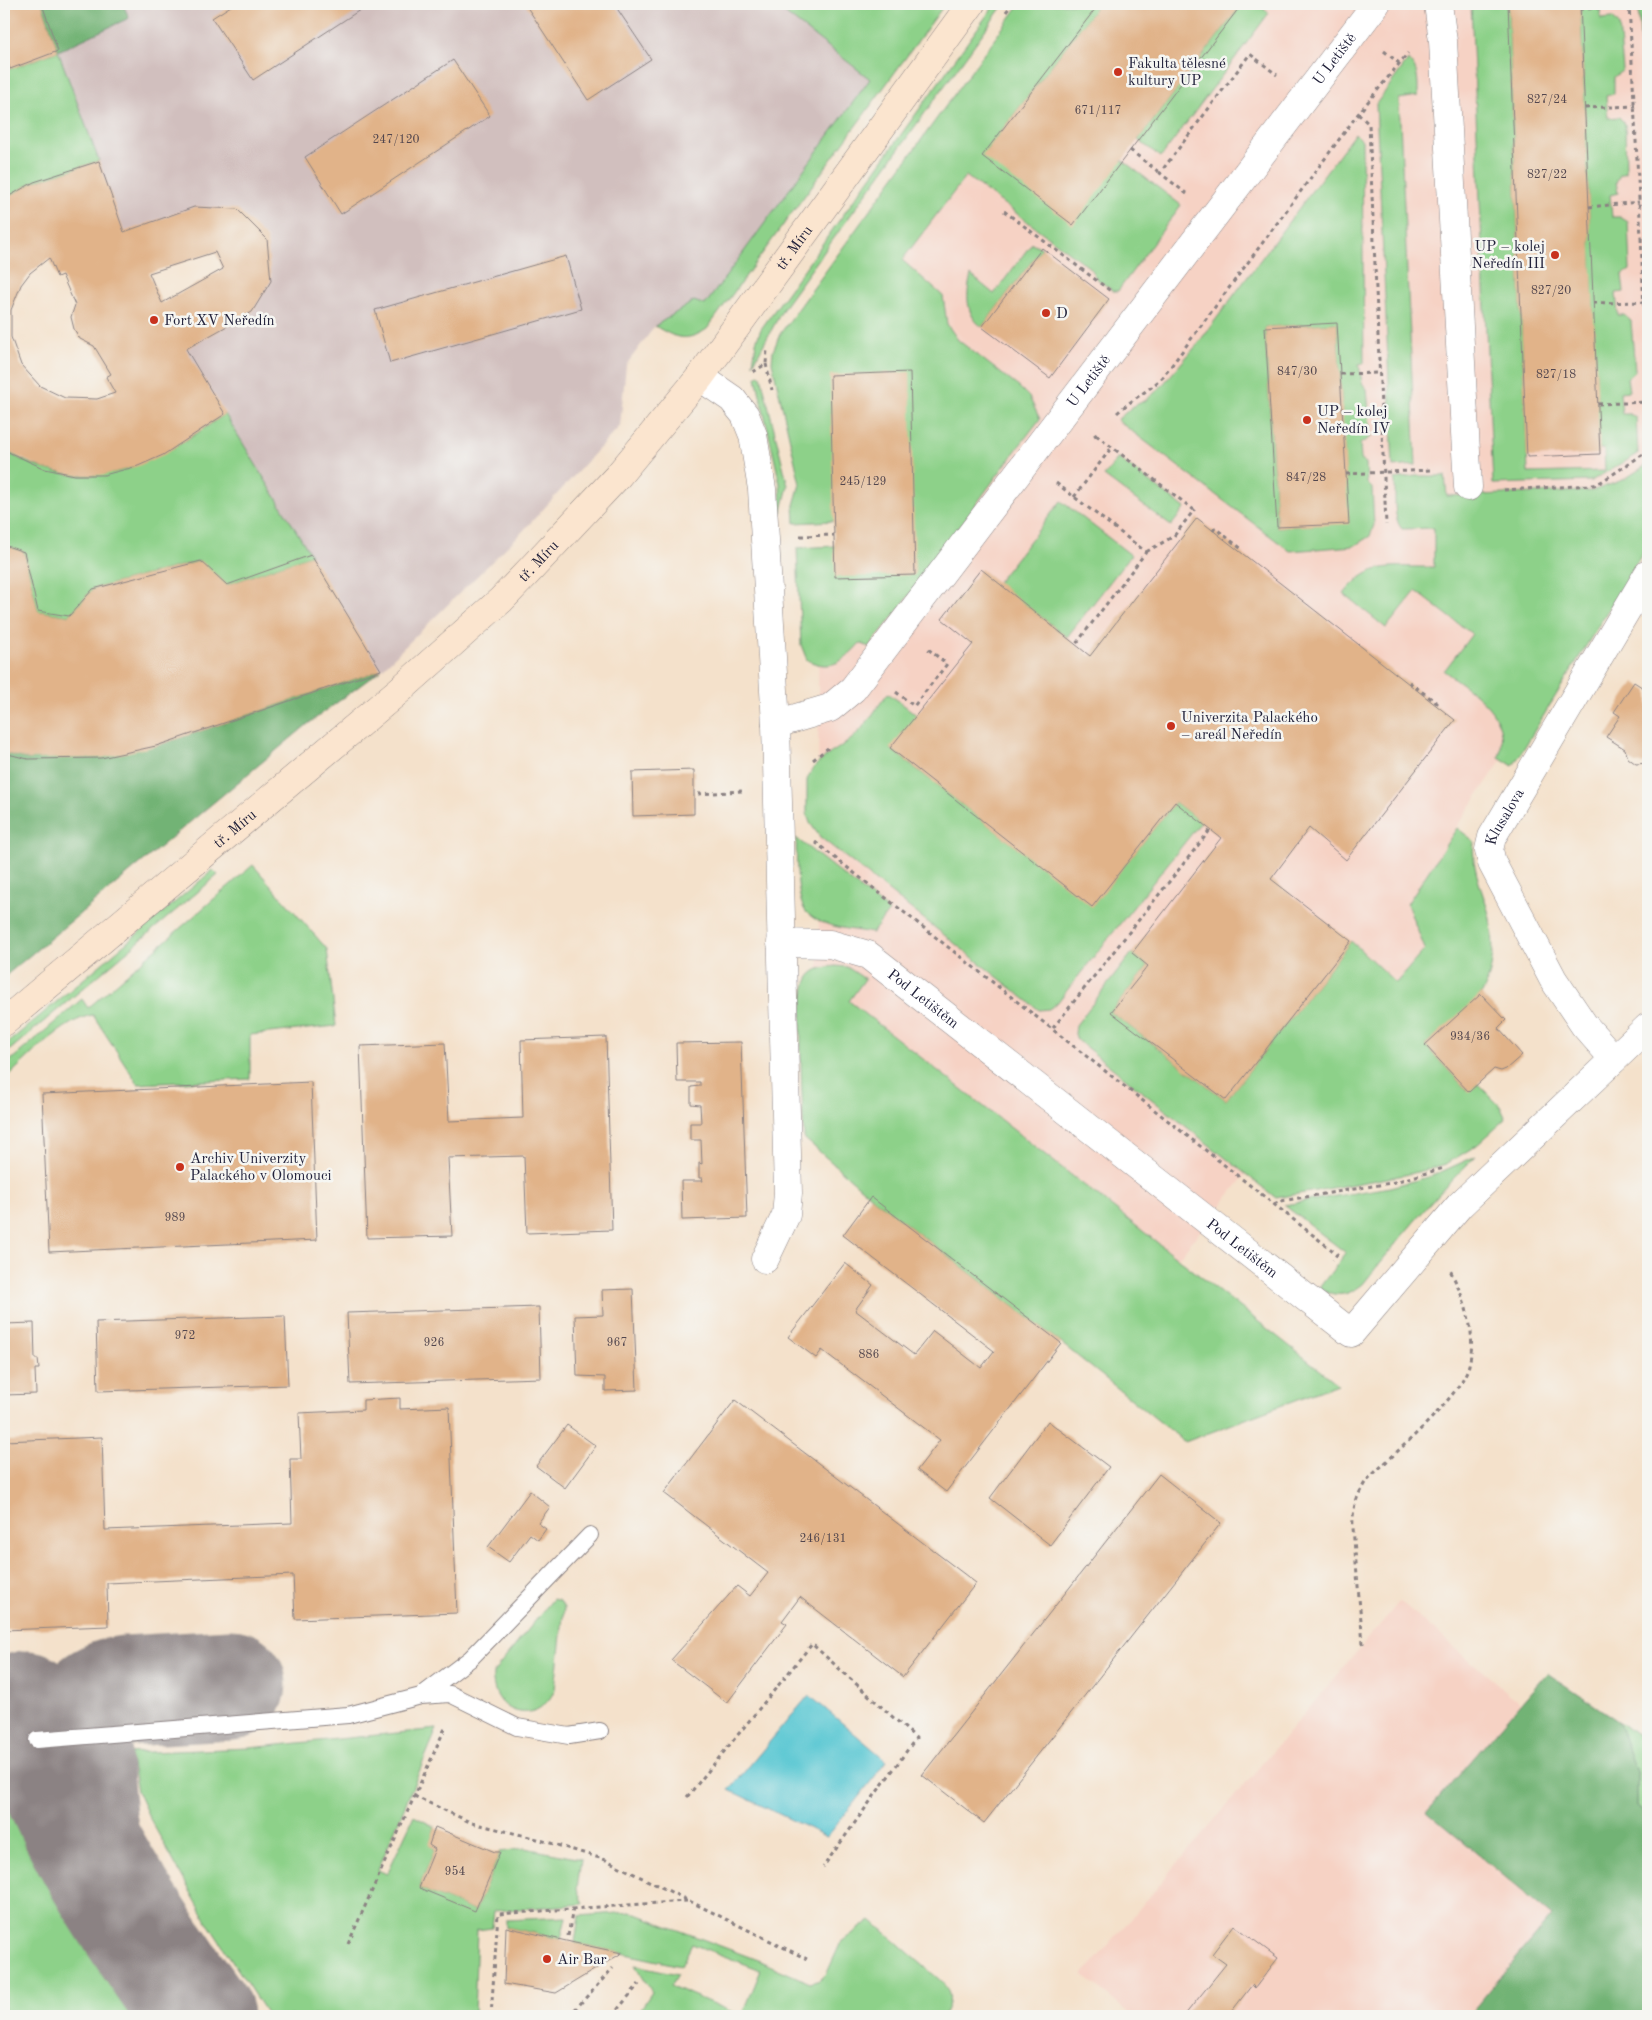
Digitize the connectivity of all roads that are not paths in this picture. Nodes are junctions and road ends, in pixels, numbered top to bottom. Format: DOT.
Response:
graph roads {
  1 [pos="971,4"];
  2 [pos="1376,4"];
  3 [pos="1438,4"];
  4 [pos="700,377"];
  5 [pos="1468,487"];
  6 [pos="1648,574"];
  7 [pos="776,724"];
  8 [pos="780,943"];
  9 [pos="4,1022"];
  10 [pos="1648,1027"];
  11 [pos="1614,1060"];
  12 [pos="765,1259"];
  13 [pos="590,1534"];
  14 [pos="421,1696"];
  15 [pos="600,1731"];
  16 [pos="37,1740"];
  1 -- 4 [label="main road, tř. Míru"];
  2 -- 7 [label="street, U Letiště"];
  3 -- 5 [label="street"];
  4 -- 7 [label="street"];
  4 -- 9 [label="main road, tř. Míru"];
  6 -- 11 [label="street, Klusalova"];
  7 -- 8 [label="street"];
  8 -- 11 [label="street, Pod Letištěm"];
  8 -- 12 [label="street"];
  10 -- 11 [label="street, Pod Letištěm"];
  13 -- 14 [label="lane"];
  14 -- 15 [label="lane"];
  14 -- 16 [label="lane"];
}
